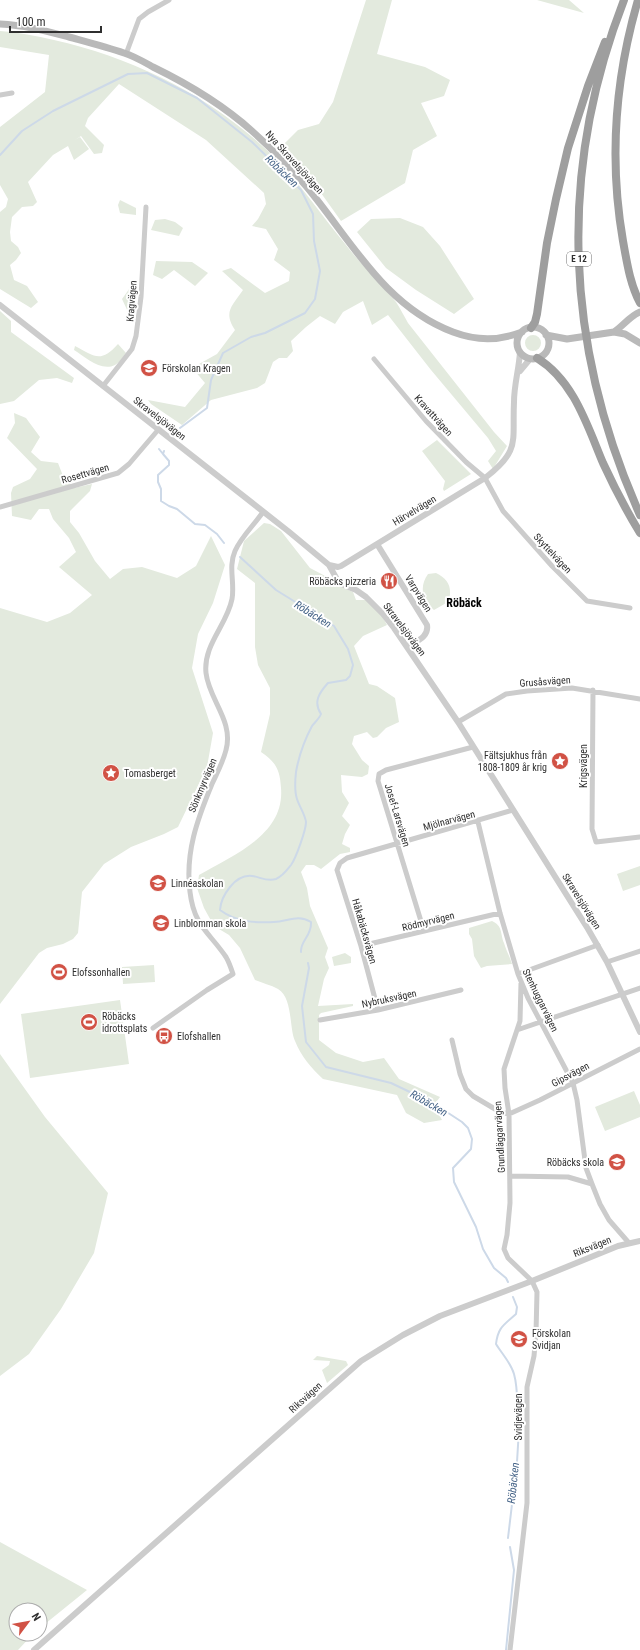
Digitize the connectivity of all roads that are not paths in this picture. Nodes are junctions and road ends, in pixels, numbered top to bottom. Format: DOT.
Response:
graph roads {
  1 [pos="169,0"];
  2 [pos="624,0"];
  3 [pos="630,0"];
  4 [pos="638,0"];
  5 [pos="619,14"];
  6 [pos="0,24"];
  7 [pos="126,54"];
  8 [pos="12,93"];
  9 [pos="0,95"];
  10 [pos="146,207"];
  11 [pos="640,303"];
  12 [pos="0,305"];
  13 [pos="640,312"];
  14 [pos="531,328"];
  15 [pos="522,332"];
  16 [pos="614,332"];
  17 [pos="546,335"];
  18 [pos="498,339"];
  19 [pos="567,339"];
  20 [pos="640,343"];
  21 [pos="519,349"];
  22 [pos="547,350"];
  23 [pos="534,358"];
  24 [pos="374,359"];
  25 [pos="518,374"];
  26 [pos="104,386"];
  27 [pos="158,430"];
  28 [pos="485,478"];
  29 [pos="640,503"];
  30 [pos="0,507"];
  31 [pos="263,512"];
  32 [pos="640,515"];
  33 [pos="640,533"];
  34 [pos="377,544"];
  35 [pos="329,565"];
  36 [pos="630,608"];
  37 [pos="408,647"];
  38 [pos="593,690"];
  39 [pos="640,699"];
  40 [pos="458,722"];
  41 [pos="473,747"];
  42 [pos="513,810"];
  43 [pos="478,822"];
  44 [pos="640,837"];
  45 [pos="397,843"];
  46 [pos="344,860"];
  47 [pos="500,913"];
  48 [pos="424,931"];
  49 [pos="598,945"];
  50 [pos="361,946"];
  51 [pos="640,951"];
  52 [pos="607,962"];
  53 [pos="518,974"];
  54 [pos="521,983"];
  55 [pos="640,988"];
  56 [pos="461,990"];
  57 [pos="622,994"];
  58 [pos="378,1010"];
  59 [pos="320,1020"];
  60 [pos="541,1023"];
  61 [pos="153,1028"];
  62 [pos="517,1030"];
  63 [pos="640,1032"];
  64 [pos="452,1040"];
  65 [pos="640,1049"];
  66 [pos="573,1083"];
  67 [pos="509,1114"];
  68 [pos="510,1176"];
  69 [pos="592,1184"];
  70 [pos="640,1241"];
  71 [pos="629,1243"];
  72 [pos="532,1281"];
  73 [pos="34,1650"];
  74 [pos="510,1650"];
  1 -- 7 [label="street"];
  2 -- 5 [label="highway, E 12"];
  3 -- 29 [label="highway, E 12"];
  4 -- 11 [label="highway"];
  5 -- 14 [label="highway"];
  5 -- 32 [label="highway, E 12"];
  6 -- 7 [label="main road, Nya Skravelsjövägen"];
  7 -- 18 [label="main road, Nya Skravelsjövägen"];
  8 -- 9 [label="street"];
  10 -- 26 [label="street, Kragvägen"];
  12 -- 26 [label="street, Skravelsjövägen"];
  13 -- 16 [label="main road"];
  14 -- 15 [label="main road"];
  14 -- 17 [label="main road"];
  15 -- 18 [label="main road, Nya Skravelsjövägen"];
  15 -- 21 [label="main road"];
  16 -- 19 [label="main road"];
  16 -- 20 [label="main road"];
  17 -- 19 [label="main road"];
  17 -- 22 [label="main road"];
  18 -- 21 [label="main road, Nya Skravelsjövägen"];
  19 -- 22 [label="main road"];
  21 -- 23 [label="main road"];
  21 -- 25 [label="street"];
  22 -- 23 [label="main road"];
  23 -- 25 [label="street"];
  23 -- 33 [label="highway"];
  24 -- 28 [label="street, Kravattvägen"];
  25 -- 28 [label="street, Härvelvägen"];
  26 -- 27 [label="street, Skravelsjövägen"];
  27 -- 30 [label="street, Rosettvägen"];
  27 -- 31 [label="street, Skravelsjövägen"];
  28 -- 34 [label="street, Härvelvägen"];
  28 -- 36 [label="street, Skyttelvägen"];
  31 -- 35 [label="street, Skravelsjövägen"];
  31 -- 61 [label="street, Sönkmyrvägen"];
  34 -- 35 [label="street, Härvelvägen"];
  34 -- 37 [label="street, Varpvägen"];
  35 -- 37 [label="street, Skravelsjövägen"];
  37 -- 40 [label="street, Skravelsjövägen"];
  38 -- 39 [label="street, Grusåsvägen"];
  38 -- 40 [label="street, Grusåsvägen"];
  38 -- 44 [label="street, Krigsvägen"];
  40 -- 41 [label="street, Skravelsjövägen"];
  41 -- 42 [label="street, Skravelsjövägen"];
  41 -- 45 [label="street, Josef-Larsvägen"];
  42 -- 43 [label="street, Mjölnarvägen"];
  42 -- 49 [label="street, Skravelsjövägen"];
  43 -- 45 [label="street, Mjölnarvägen"];
  43 -- 47 [label="street, Stenhuggarvägen"];
  45 -- 46 [label="street, Mjölnarvägen"];
  45 -- 48 [label="street, Josef-Larsvägen"];
  46 -- 50 [label="street, Håkabäcksvägen"];
  47 -- 48 [label="street, Rödmyrvägen"];
  47 -- 53 [label="street, Stenhuggarvägen"];
  48 -- 50 [label="street, Rödmyrvägen"];
  49 -- 52 [label="street, Skravelsjövägen"];
  49 -- 53 [label="street"];
  50 -- 58 [label="street, Håkabäcksvägen"];
  51 -- 52 [label="street"];
  52 -- 57 [label="street, Skravelsjövägen"];
  53 -- 54 [label="street, Stenhuggarvägen"];
  54 -- 60 [label="street, Stenhuggarvägen"];
  54 -- 62 [label="street, Grundläggarvägen"];
  55 -- 57 [label="street"];
  56 -- 58 [label="street, Nybruksvägen"];
  57 -- 60 [label="street"];
  57 -- 63 [label="street, Skravelsjövägen"];
  58 -- 59 [label="street, Nybruksvägen"];
  60 -- 62 [label="street"];
  60 -- 66 [label="street, Stenhuggarvägen"];
  62 -- 67 [label="street, Grundläggarvägen"];
  64 -- 67 [label="street"];
  65 -- 66 [label="street, Gipsvägen"];
  66 -- 67 [label="street, Gipsvägen"];
  66 -- 69 [label="street, Stenhuggarvägen"];
  67 -- 68 [label="street, Grundläggarvägen"];
  68 -- 69 [label="street"];
  68 -- 72 [label="street, Grundläggarvägen"];
  69 -- 71 [label="street, Stenhuggarvägen"];
  70 -- 71 [label="street, Riksvägen"];
  71 -- 72 [label="street, Riksvägen"];
  72 -- 73 [label="street, Riksvägen"];
  72 -- 74 [label="street, Svidjevägen"];
}
